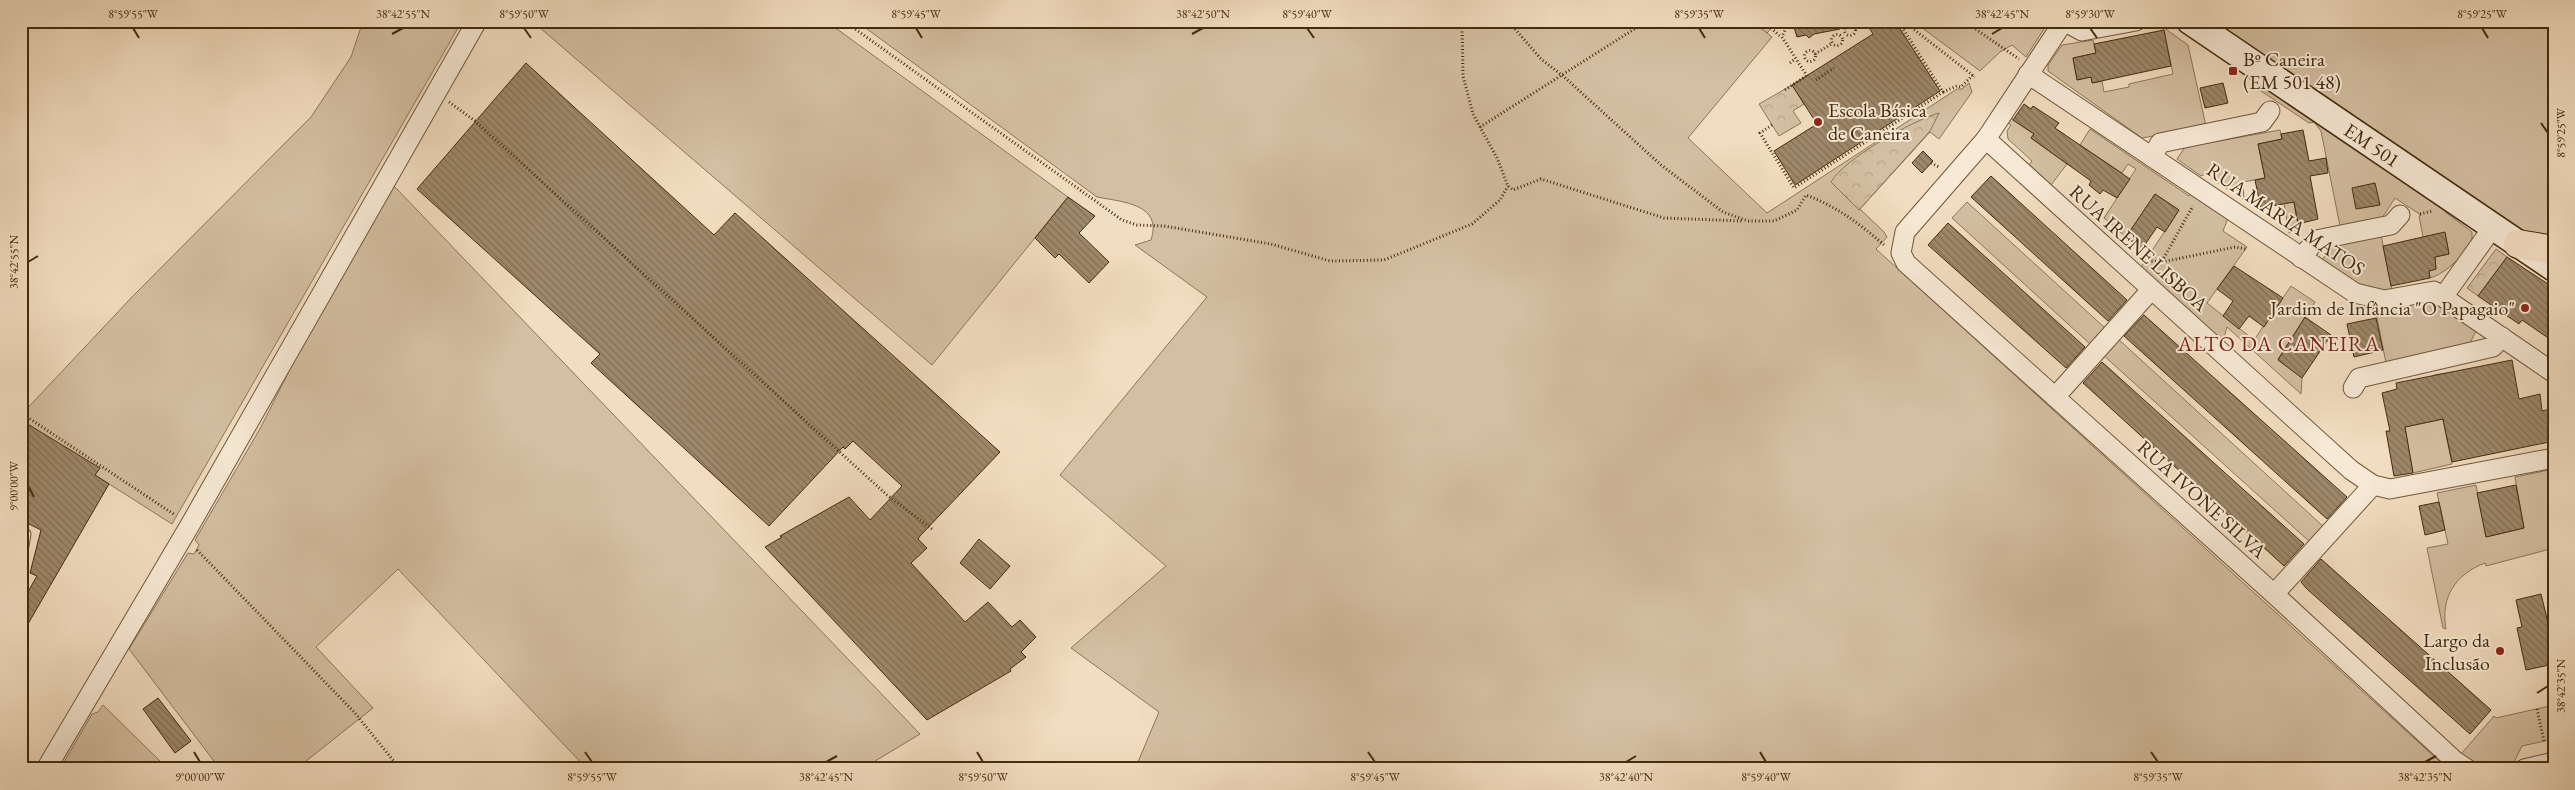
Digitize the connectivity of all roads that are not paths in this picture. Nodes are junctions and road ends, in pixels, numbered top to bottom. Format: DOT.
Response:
graph roads {
  1 [pos="477,21"];
  2 [pos="2064,21"];
  3 [pos="2136,21"];
  4 [pos="2190,21"];
  5 [pos="2030,72"];
  6 [pos="2270,111"];
  7 [pos="1986,139"];
  8 [pos="2152,157"];
  9 [pos="2400,215"];
  10 [pos="2494,227"];
  11 [pos="2518,244"];
  12 [pos="2554,250"];
  13 [pos="2301,258"];
  14 [pos="2554,268"];
  15 [pos="2152,290"];
  16 [pos="2443,297"];
  17 [pos="2502,338"];
  18 [pos="2554,372"];
  19 [pos="2353,388"];
  20 [pos="2055,397"];
  21 [pos="2554,458"];
  22 [pos="2373,485"];
  23 [pos="26,534"];
  24 [pos="21,563"];
  25 [pos="2274,594"];
  26 [pos="2554,762"];
  27 [pos="46,769"];
  28 [pos="2467,769"];
  29 [pos="2524,769"];
  1 -- 27 [label="street"];
  2 -- 3 [label="street"];
  2 -- 5 [label="street"];
  4 -- 10 [label="main road, EM 501 / EM 501"];
  5 -- 7 [label="street"];
  5 -- 8 [label="street, RUA MARIA MATOS"];
  6 -- 8 [label="street"];
  7 -- 15 [label="street, RUA IRENE LISBOA"];
  7 -- 20 [label="street, RUA IVONE SILVA"];
  8 -- 13 [label="street, RUA MARIA MATOS"];
  9 -- 13 [label="street"];
  10 -- 11 [label="main road, EM 501 / EM 501"];
  10 -- 16 [label="street"];
  11 -- 12 [label="main road"];
  11 -- 14 [label="main road, EM 501 / EM 501"];
  13 -- 16 [label="street, RUA MARIA MATOS"];
  15 -- 20 [label="street"];
  15 -- 22 [label="street, RUA IRENE LISBOA"];
  16 -- 17 [label="street, RUA MARIA MATOS"];
  17 -- 18 [label="street, RUA MARIA MATOS"];
  17 -- 19 [label="street"];
  20 -- 25 [label="street, RUA IVONE SILVA"];
  21 -- 22 [label="street, RUA IRENE LISBOA"];
  22 -- 25 [label="street"];
  23 -- 24 [label="lane"];
  25 -- 28 [label="street, RUA IVONE SILVA"];
  26 -- 29 [label="street"];
}
